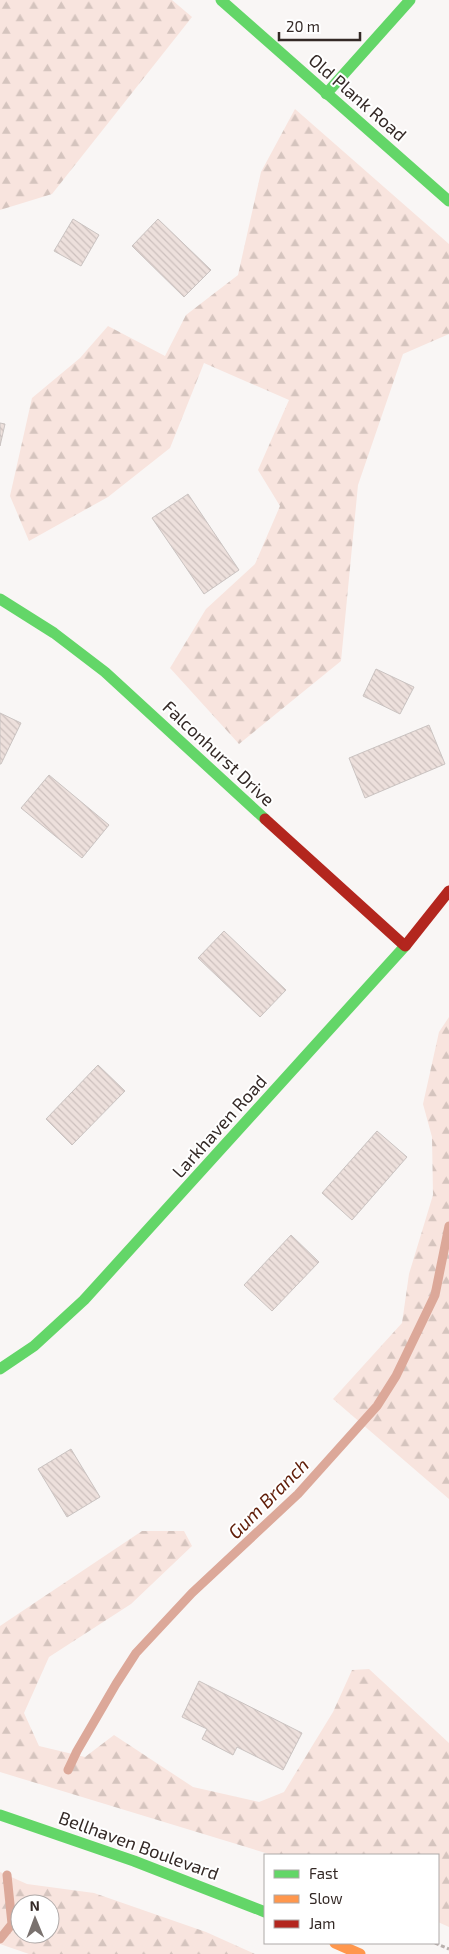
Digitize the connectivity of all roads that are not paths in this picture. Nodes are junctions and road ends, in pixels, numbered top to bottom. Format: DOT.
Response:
graph roads {
  1 [pos="221,0"];
  2 [pos="410,0"];
  3 [pos="326,94"];
  4 [pos="449,201"];
  5 [pos="0,599"];
  6 [pos="449,892"];
  7 [pos="405,946"];
  8 [pos="0,1369"];
  9 [pos="0,1815"];
  10 [pos="264,1912"];
  11 [pos="337,1944"];
  12 [pos="360,1954"];
  1 -- 3 [label="street, Old Plank Road"];
  2 -- 3 [label="street"];
  3 -- 4 [label="street, Old Plank Road"];
  5 -- 7 [label="street, Falconhurst Drive"];
  6 -- 7 [label="street, Larkhaven Road"];
  7 -- 8 [label="street, Larkhaven Road"];
  9 -- 10 [label="street, Bellhaven Boulevard"];
  11 -- 12 [label="street"];
}
